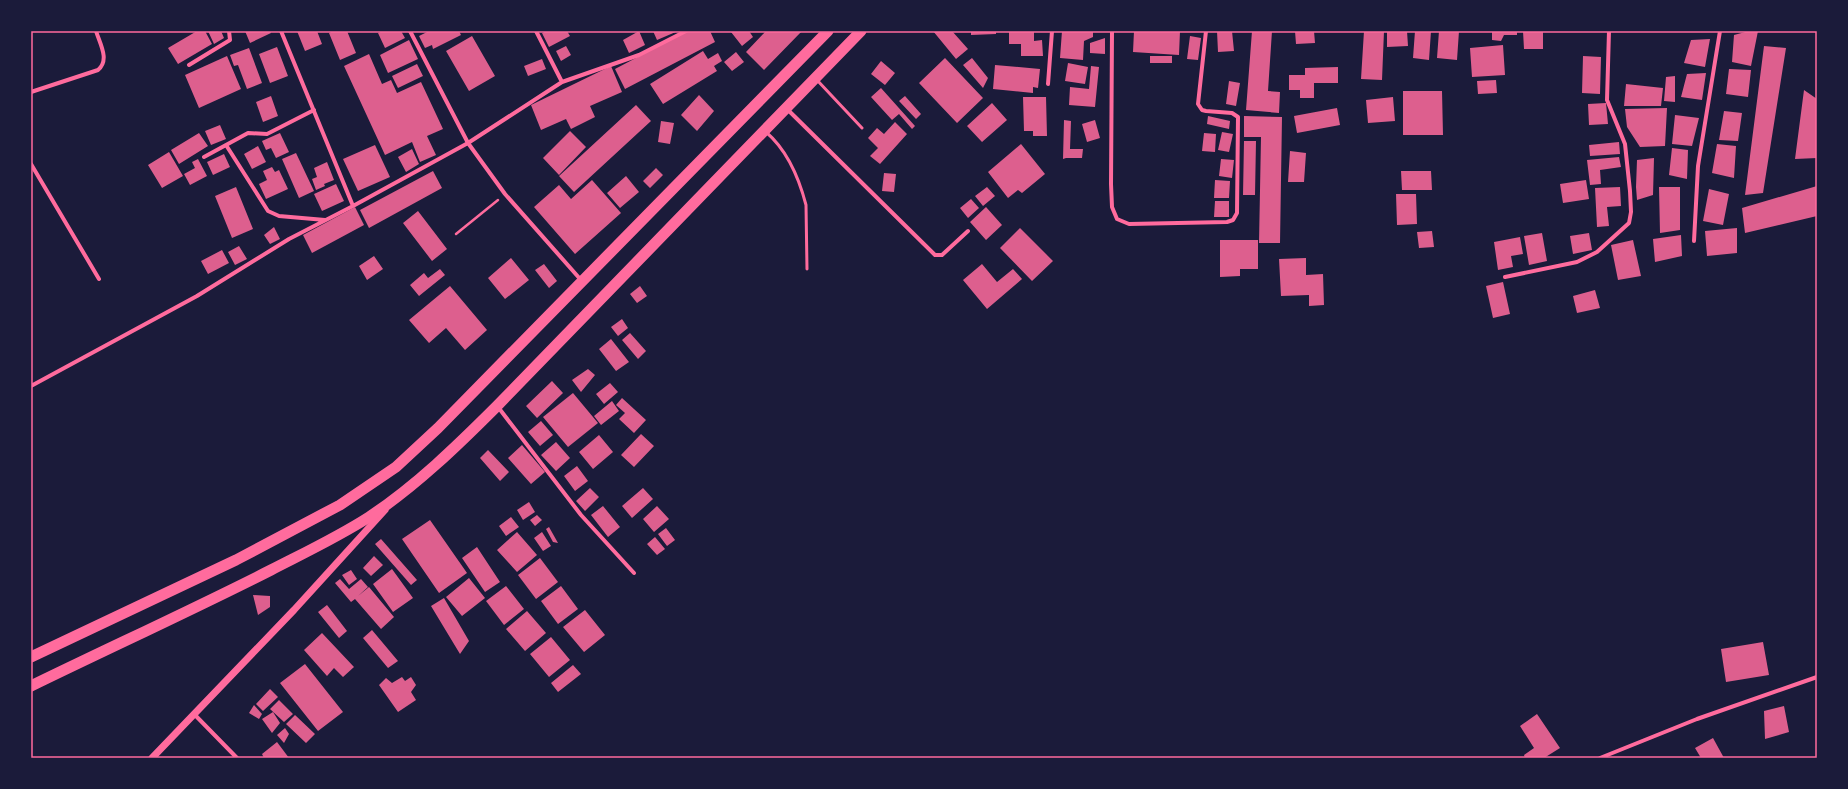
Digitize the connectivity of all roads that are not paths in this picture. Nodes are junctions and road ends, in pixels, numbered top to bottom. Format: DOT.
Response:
graph roads {
  1 [pos="96,31"];
  2 [pos="229,31"];
  3 [pos="281,31"];
  4 [pos="410,31"];
  5 [pos="536,31"];
  6 [pos="686,31"];
  7 [pos="828,31"];
  8 [pos="861,31"];
  9 [pos="1052,31"];
  10 [pos="1112,31"];
  11 [pos="1206,31"];
  12 [pos="1609,31"];
  13 [pos="1720,31"];
  14 [pos="189,65"];
  15 [pos="815,78"];
  16 [pos="562,82"];
  17 [pos="1048,84"];
  18 [pos="31,92"];
  19 [pos="786,109"];
  20 [pos="314,110"];
  21 [pos="862,128"];
  22 [pos="764,131"];
  23 [pos="468,143"];
  24 [pos="226,145"];
  25 [pos="204,157"];
  26 [pos="31,164"];
  27 [pos="353,206"];
  28 [pos="325,220"];
  29 [pos="968,231"];
  30 [pos="1694,241"];
  31 [pos="807,269"];
  32 [pos="1505,277"];
  33 [pos="99,279"];
  34 [pos="582,281"];
  35 [pos="31,386"];
  36 [pos="497,406"];
  37 [pos="399,495"];
  38 [pos="634,573"];
  39 [pos="31,657"];
  40 [pos="1817,677"];
  41 [pos="31,686"];
  42 [pos="194,714"];
  43 [pos="152,758"];
  44 [pos="237,758"];
  45 [pos="1600,758"];
  1 -- 18 [label="street"];
  2 -- 14 [label="street"];
  3 -- 20 [label="street"];
  4 -- 23 [label="street"];
  5 -- 16 [label="street"];
  6 -- 16 [label="street"];
  7 -- 34 [label="highway"];
  8 -- 15 [label="highway"];
  9 -- 17 [label="street"];
  10 -- 11 [label="street"];
  12 -- 32 [label="street"];
  13 -- 30 [label="street"];
  15 -- 19 [label="highway"];
  15 -- 21 [label="lane"];
  16 -- 23 [label="street"];
  19 -- 22 [label="highway"];
  19 -- 29 [label="street"];
  20 -- 24 [label="street"];
  20 -- 27 [label="street"];
  22 -- 31 [label="lane"];
  22 -- 36 [label="highway"];
  23 -- 27 [label="street"];
  23 -- 34 [label="street"];
  24 -- 25 [label="street"];
  24 -- 28 [label="street"];
  26 -- 33 [label="street"];
  27 -- 28 [label="street"];
  28 -- 35 [label="street"];
  34 -- 39 [label="highway"];
  36 -- 37 [label="highway"];
  36 -- 38 [label="street"];
  37 -- 41 [label="highway"];
  37 -- 42 [label="street"];
  40 -- 45 [label="street"];
  42 -- 43 [label="street"];
  42 -- 44 [label="street"];
}
